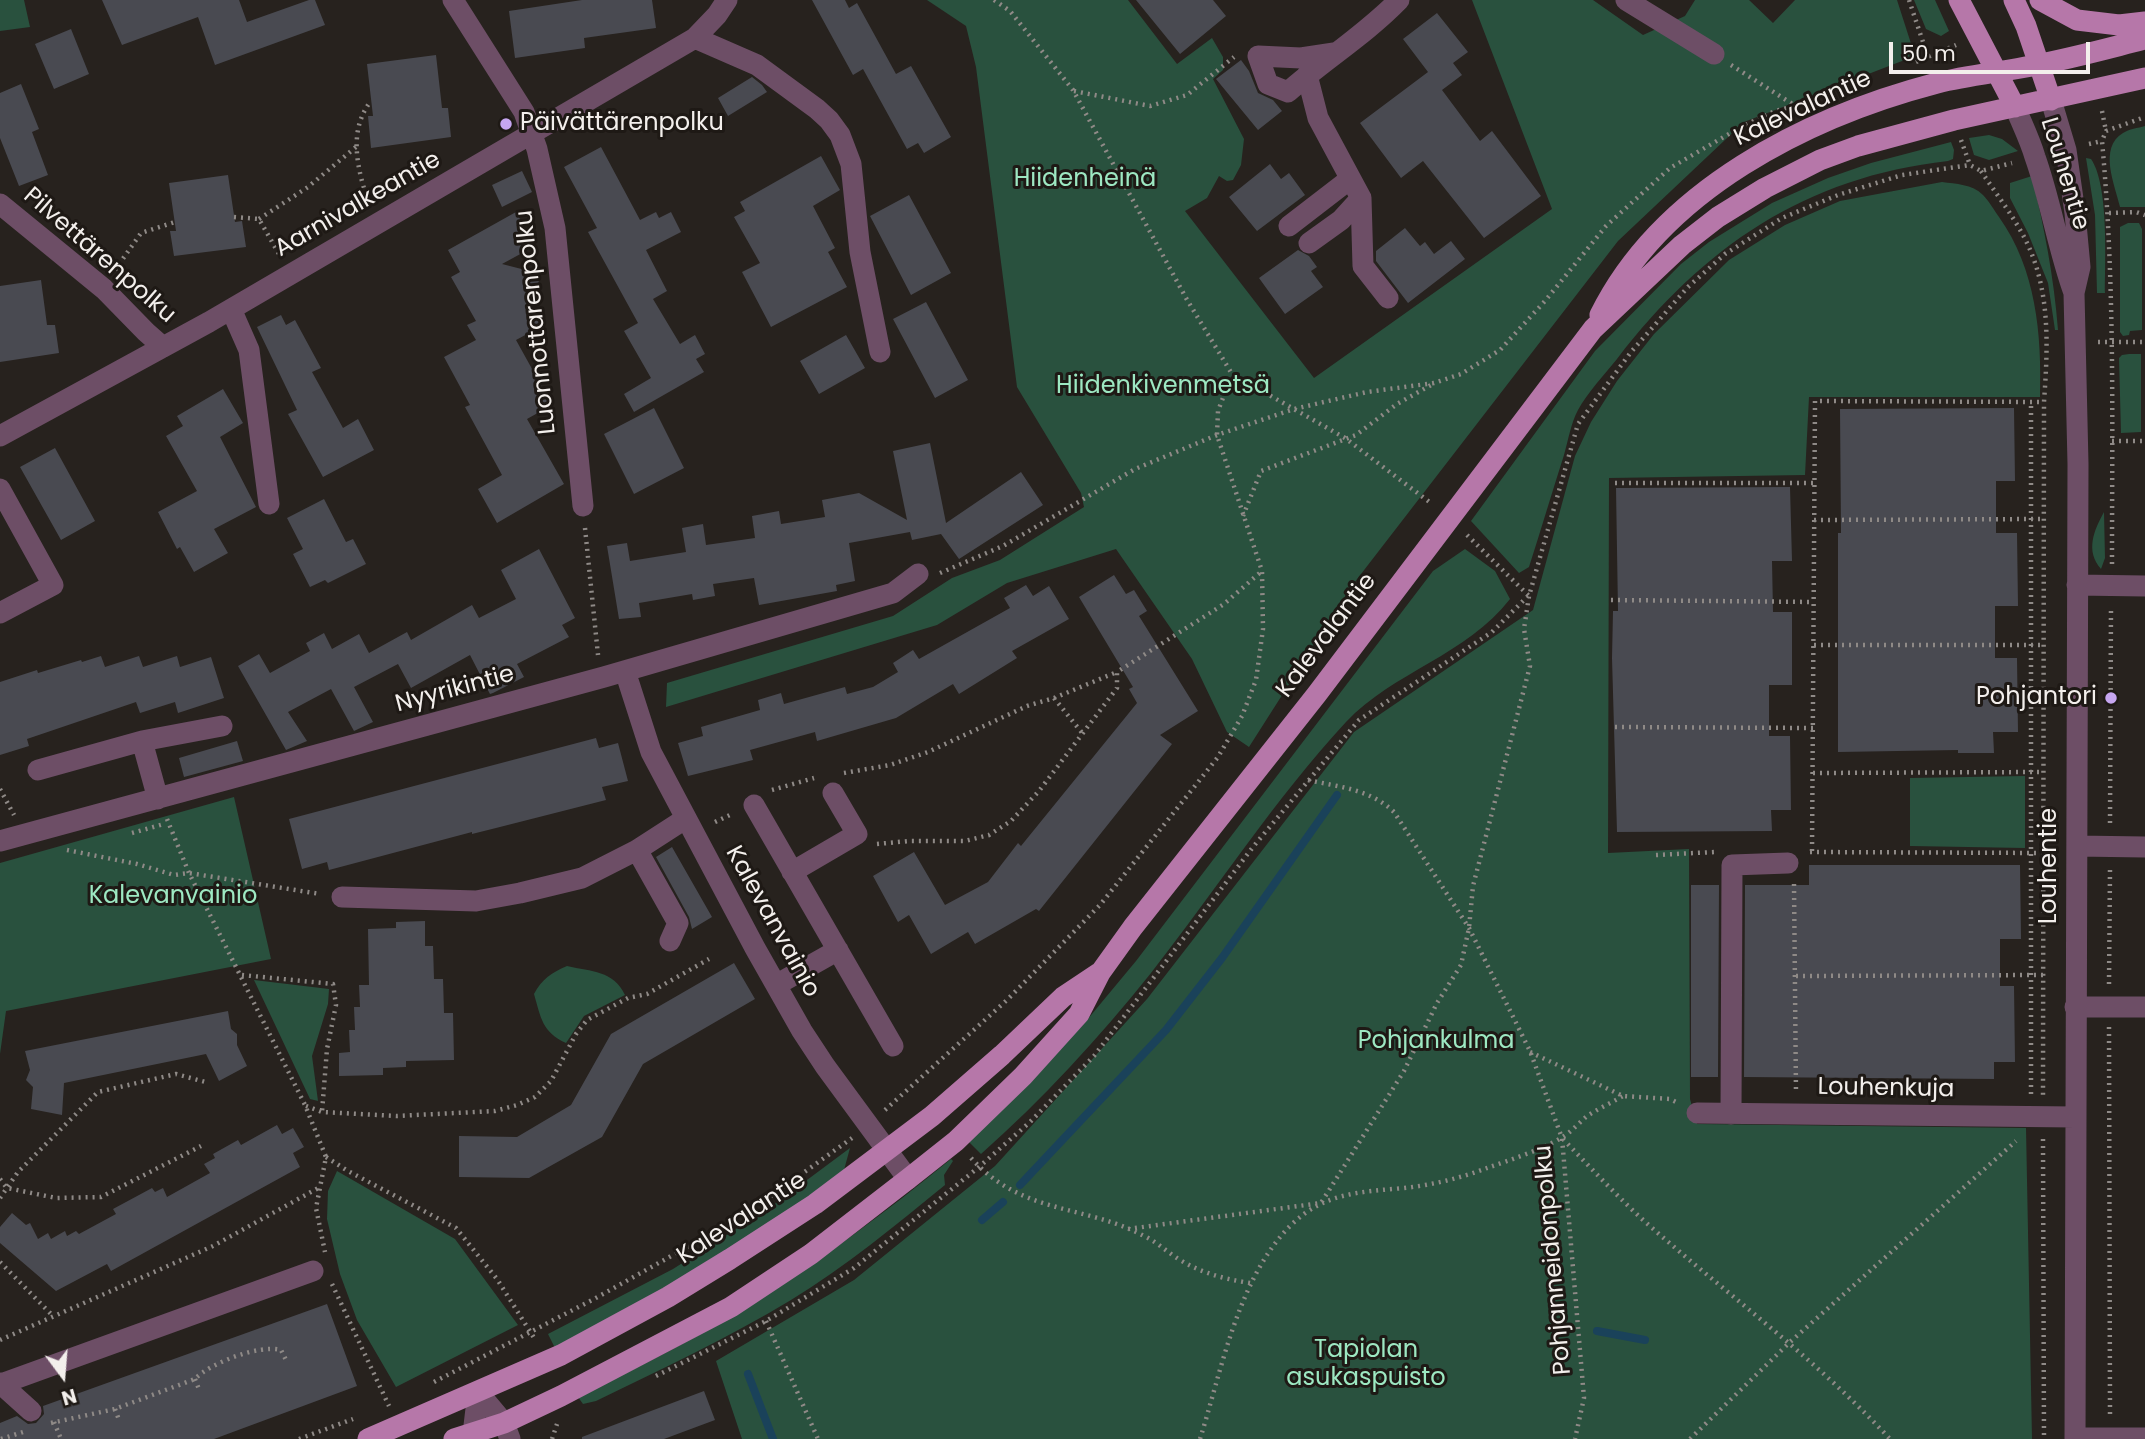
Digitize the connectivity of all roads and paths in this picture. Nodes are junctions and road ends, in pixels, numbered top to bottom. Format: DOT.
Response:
graph roads {
  1 [pos="453,0"];
  2 [pos="727,0"];
  3 [pos="994,0"];
  4 [pos="1399,0"];
  5 [pos="1626,0"];
  6 [pos="1909,0"];
  7 [pos="1959,0"];
  8 [pos="2014,0"];
  9 [pos="2040,0"];
  10 [pos="2145,22"];
  11 [pos="695,38"];
  12 [pos="2145,39"];
  13 [pos="1334,53"];
  14 [pos="1713,54"];
  15 [pos="1258,56"];
  16 [pos="2039,64"];
  17 [pos="1905,67"];
  18 [pos="1997,72"];
  19 [pos="1307,75"];
  20 [pos="2145,78"];
  21 [pos="1073,90"];
  22 [pos="2051,100"];
  23 [pos="371,101"];
  24 [pos="1808,102"];
  25 [pos="1795,106"];
  26 [pos="2015,107"];
  27 [pos="2145,117"];
  28 [pos="532,134"];
  29 [pos="357,146"];
  30 [pos="2020,161"];
  31 [pos="1982,171"];
  32 [pos="1350,179"];
  33 [pos="1361,198"];
  34 [pos="368,201"];
  35 [pos="0,204"];
  36 [pos="2109,213"];
  37 [pos="2145,215"];
  38 [pos="234,217"];
  39 [pos="259,219"];
  40 [pos="175,222"];
  41 [pos="1289,226"];
  42 [pos="1309,243"];
  43 [pos="279,255"];
  44 [pos="104,289"];
  45 [pos="2074,293"];
  46 [pos="1388,298"];
  47 [pos="231,309"];
  48 [pos="1593,329"];
  49 [pos="2112,342"];
  50 [pos="2145,342"];
  51 [pos="163,347"];
  52 [pos="880,352"];
  53 [pos="1232,374"];
  54 [pos="1434,383"];
  55 [pos="2031,401"];
  56 [pos="2044,401"];
  57 [pos="1294,409"];
  58 [pos="1217,435"];
  59 [pos="0,436"];
  60 [pos="1345,438"];
  61 [pos="2112,441"];
  62 [pos="2145,441"];
  63 [pos="1615,483"];
  64 [pos="1814,483"];
  65 [pos="2,496"];
  66 [pos="270,504"];
  67 [pos="583,506"];
  68 [pos="1435,507"];
  69 [pos="1243,516"];
  70 [pos="2031,519"];
  71 [pos="2044,519"];
  72 [pos="1814,520"];
  73 [pos="1463,531"];
  74 [pos="1262,571"];
  75 [pos="918,574"];
  76 [pos="2077,585"];
  77 [pos="2112,585"];
  78 [pos="2145,586"];
  79 [pos="1529,596"];
  80 [pos="1611,600"];
  81 [pos="1813,602"];
  82 [pos="0,613"];
  83 [pos="1813,645"];
  84 [pos="2031,645"];
  85 [pos="2044,645"];
  86 [pos="625,671"];
  87 [pos="1117,672"];
  88 [pos="604,677"];
  89 [pos="1054,698"];
  90 [pos="222,726"];
  91 [pos="1615,727"];
  92 [pos="1813,728"];
  93 [pos="1083,734"];
  94 [pos="142,741"];
  95 [pos="38,770"];
  96 [pos="2031,772"];
  97 [pos="2044,772"];
  98 [pos="1813,773"];
  99 [pos="1308,780"];
  100 [pos="830,781"];
  101 [pos="158,799"];
  102 [pos="754,804"];
  103 [pos="689,827"];
  104 [pos="857,834"];
  105 [pos="0,841"];
  106 [pos="2077,846"];
  107 [pos="2110,847"];
  108 [pos="2145,847"];
  109 [pos="67,850"];
  110 [pos="637,850"];
  111 [pos="1812,851"];
  112 [pos="2031,853"];
  113 [pos="2043,853"];
  114 [pos="1656,855"];
  115 [pos="1788,863"];
  116 [pos="1732,865"];
  117 [pos="792,872"];
  118 [pos="190,873"];
  119 [pos="342,897"];
  120 [pos="1469,928"];
  121 [pos="670,941"];
  122 [pos="838,950"];
  123 [pos="709,959"];
  124 [pos="1100,973"];
  125 [pos="242,975"];
  126 [pos="2031,975"];
  127 [pos="2043,975"];
  128 [pos="1796,976"];
  129 [pos="776,985"];
  130 [pos="2075,1007"];
  131 [pos="2109,1007"];
  132 [pos="2145,1007"];
  133 [pos="893,1046"];
  134 [pos="1530,1051"];
  135 [pos="209,1083"];
  136 [pos="908,1091"];
  137 [pos="1623,1096"];
  138 [pos="305,1105"];
  139 [pos="322,1112"];
  140 [pos="1697,1113"];
  141 [pos="1731,1114"];
  142 [pos="1796,1114"];
  143 [pos="2037,1117"];
  144 [pos="2075,1117"];
  145 [pos="1562,1138"];
  146 [pos="843,1144"];
  147 [pos="201,1146"];
  148 [pos="886,1151"];
  149 [pos="326,1157"];
  150 [pos="979,1167"];
  151 [pos="0,1179"];
  152 [pos="908,1179"];
  153 [pos="320,1187"];
  154 [pos="7,1188"];
  155 [pos="0,1198"];
  156 [pos="1321,1203"];
  157 [pos="1128,1229"];
  158 [pos="0,1262"];
  159 [pos="324,1270"];
  160 [pos="1250,1283"];
  161 [pos="53,1316"];
  162 [pos="766,1321"];
  163 [pos="531,1331"];
  164 [pos="0,1340"];
  165 [pos="1790,1342"];
  166 [pos="286,1360"];
  167 [pos="195,1379"];
  168 [pos="1,1384"];
  169 [pos="428,1385"];
  170 [pos="200,1392"];
  171 [pos="478,1392"];
  172 [pos="397,1401"];
  173 [pos="390,1406"];
  174 [pos="114,1409"];
  175 [pos="377,1410"];
  176 [pos="363,1415"];
  177 [pos="119,1420"];
  178 [pos="34,1422"];
  179 [pos="54,1422"];
  180 [pos="507,1431"];
  181 [pos="468,1437"];
  182 [pos="2110,1438"];
  183 [pos="2145,1438"];
  184 [pos="1,1439"];
  185 [pos="61,1439"];
  186 [pos="299,1439"];
  187 [pos="368,1439"];
  188 [pos="818,1439"];
  189 [pos="1200,1439"];
  190 [pos="1575,1439"];
  191 [pos="1690,1439"];
  192 [pos="1890,1439"];
  193 [pos="2044,1439"];
  194 [pos="2075,1439"];
  1 -- 28 [label="street"];
  2 -- 11 [label="street, Aarnivalkeantie"];
  3 -- 21 [label="path"];
  4 -- 13 [label="street"];
  5 -- 14 [label="street"];
  6 -- 17 [label="path"];
  7 -- 18 [label="main road, Louhentie"];
  8 -- 16 [label="main road"];
  9 -- 10 [label="main road"];
  11 -- 28 [label="street, Aarnivalkeantie"];
  11 -- 52 [label="street"];
  12 -- 16 [label="main road, Kalevalantie"];
  13 -- 15 [label="street"];
  13 -- 19 [label="street"];
  14 -- 25 [label="path"];
  15 -- 19 [label="street"];
  15 -- 21 [label="path"];
  16 -- 18 [label="main road, Kalevalantie"];
  16 -- 22 [label="main road"];
  18 -- 26 [label="main road, Louhentie"];
  18 -- 48 [label="main road, Kalevalantie"];
  19 -- 32 [label="street"];
  20 -- 22 [label="main road, Kalevalantie"];
  21 -- 53 [label="path"];
  22 -- 26 [label="main road, Kalevalantie"];
  22 -- 45 [label="street, Louhentie"];
  23 -- 29 [label="path"];
  24 -- 25 [label="path"];
  25 -- 54 [label="path"];
  26 -- 45 [label="street, Louhentie"];
  26 -- 48 [label="main road, Kalevalantie"];
  27 -- 36 [label="path"];
  28 -- 47 [label="street, Aarnivalkeantie"];
  28 -- 67 [label="street, Luonnottarenpolku"];
  29 -- 34 [label="path"];
  29 -- 39 [label="path"];
  30 -- 31 [label="path"];
  31 -- 56 [label="path"];
  31 -- 79 [label="path"];
  32 -- 33 [label="street"];
  32 -- 41 [label="street"];
  33 -- 42 [label="street"];
  33 -- 46 [label="street"];
  35 -- 44 [label="street, Pilvettärenpolku"];
  36 -- 37 [label="path"];
  36 -- 49 [label="path"];
  38 -- 39 [label="path"];
  39 -- 43 [label="path"];
  40 -- 44 [label="path"];
  44 -- 51 [label="street, Pilvettärenpolku"];
  45 -- 76 [label="street, Louhentie"];
  47 -- 51 [label="street, Aarnivalkeantie"];
  47 -- 66 [label="street"];
  48 -- 124 [label="main road, Kalevalantie"];
  49 -- 50 [label="path"];
  49 -- 61 [label="path"];
  51 -- 59 [label="street, Aarnivalkeantie"];
  53 -- 57 [label="path"];
  53 -- 58 [label="path"];
  54 -- 57 [label="path"];
  54 -- 60 [label="path"];
  55 -- 56 [label="path"];
  55 -- 64 [label="path"];
  55 -- 70 [label="path"];
  56 -- 71 [label="path"];
  57 -- 58 [label="path"];
  57 -- 60 [label="path"];
  58 -- 69 [label="path"];
  58 -- 75 [label="path"];
  60 -- 68 [label="path"];
  60 -- 69 [label="path"];
  61 -- 62 [label="path"];
  61 -- 77 [label="path"];
  63 -- 64 [label="path"];
  64 -- 72 [label="path"];
  65 -- 82 [label="street"];
  67 -- 88 [label="path"];
  69 -- 74 [label="path"];
  70 -- 71 [label="path"];
  70 -- 72 [label="path"];
  70 -- 84 [label="path"];
  71 -- 85 [label="path"];
  72 -- 81 [label="path"];
  73 -- 79 [label="path"];
  74 -- 87 [label="path"];
  74 -- 136 [label="path"];
  75 -- 86 [label="street, Nyyrikintie"];
  76 -- 77 [label="street"];
  76 -- 106 [label="street, Louhentie"];
  77 -- 78 [label="street"];
  77 -- 107 [label="path"];
  79 -- 120 [label="path"];
  80 -- 81 [label="path"];
  81 -- 83 [label="path"];
  83 -- 84 [label="path"];
  83 -- 92 [label="path"];
  84 -- 85 [label="path"];
  84 -- 96 [label="path"];
  85 -- 97 [label="path"];
  86 -- 88 [label="street, Nyyrikintie"];
  86 -- 103 [label="street, Kalevanvainio"];
  87 -- 89 [label="path"];
  87 -- 93 [label="path"];
  88 -- 101 [label="street, Nyyrikintie"];
  89 -- 93 [label="path"];
  89 -- 100 [label="path"];
  90 -- 94 [label="street"];
  91 -- 92 [label="path"];
  92 -- 98 [label="path"];
  93 -- 104 [label="path"];
  94 -- 95 [label="street"];
  94 -- 101 [label="street"];
  96 -- 97 [label="path"];
  96 -- 98 [label="path"];
  96 -- 112 [label="path"];
  97 -- 113 [label="path"];
  98 -- 111 [label="path"];
  99 -- 120 [label="path, Pohjanneidonpolku"];
  100 -- 102 [label="path"];
  100 -- 104 [label="street"];
  101 -- 105 [label="street, Nyyrikintie"];
  101 -- 118 [label="path"];
  102 -- 103 [label="path"];
  102 -- 117 [label="street"];
  103 -- 110 [label="street"];
  103 -- 129 [label="street, Kalevanvainio"];
  104 -- 117 [label="street"];
  106 -- 107 [label="street"];
  106 -- 130 [label="street, Louhentie"];
  107 -- 108 [label="street"];
  107 -- 131 [label="path"];
  109 -- 118 [label="path"];
  110 -- 119 [label="street"];
  110 -- 121 [label="street"];
  111 -- 112 [label="path"];
  111 -- 115 [label="path"];
  112 -- 113 [label="path"];
  112 -- 126 [label="path"];
  113 -- 127 [label="path"];
  114 -- 116 [label="path"];
  115 -- 116 [label="street"];
  115 -- 128 [label="path"];
  116 -- 141 [label="street"];
  117 -- 122 [label="street"];
  118 -- 119 [label="path"];
  118 -- 125 [label="path"];
  120 -- 134 [label="path, Pohjanneidonpolku"];
  120 -- 156 [label="path"];
  122 -- 129 [label="street"];
  122 -- 133 [label="street"];
  123 -- 139 [label="path"];
  124 -- 148 [label="main road, Kalevalantie"];
  124 -- 152 [label="main road, Kalevalantie"];
  125 -- 138 [label="path"];
  125 -- 139 [label="path"];
  126 -- 127 [label="path"];
  126 -- 128 [label="path"];
  126 -- 143 [label="path"];
  127 -- 143 [label="path"];
  128 -- 142 [label="path"];
  129 -- 148 [label="street, Kalevanvainio"];
  130 -- 131 [label="street"];
  130 -- 144 [label="street, Louhentie"];
  131 -- 132 [label="street"];
  131 -- 182 [label="path"];
  134 -- 137 [label="path"];
  134 -- 145 [label="path, Pohjanneidonpolku"];
  135 -- 154 [label="path"];
  137 -- 140 [label="path"];
  137 -- 145 [label="path"];
  138 -- 139 [label="path"];
  138 -- 149 [label="path"];
  140 -- 141 [label="street, Louhenkuja"];
  141 -- 142 [label="street, Louhenkuja"];
  142 -- 143 [label="street, Louhenkuja"];
  143 -- 144 [label="street, Louhenkuja"];
  143 -- 165 [label="path"];
  143 -- 193 [label="path"];
  144 -- 194 [label="street, Louhentie"];
  145 -- 156 [label="path"];
  145 -- 165 [label="path"];
  145 -- 190 [label="path, Pohjanneidonpolku"];
  146 -- 163 [label="path"];
  147 -- 154 [label="path"];
  148 -- 152 [label="street, Kalevanvainio"];
  148 -- 171 [label="main road, Kalevalantie"];
  149 -- 153 [label="path"];
  149 -- 163 [label="path"];
  150 -- 157 [label="path"];
  151 -- 154 [label="path"];
  152 -- 180 [label="main road, Kalevalantie"];
  153 -- 159 [label="path"];
  153 -- 161 [label="path"];
  154 -- 155 [label="path"];
  156 -- 157 [label="path"];
  156 -- 160 [label="path"];
  157 -- 160 [label="path"];
  158 -- 161 [label="path"];
  159 -- 168 [label="street"];
  159 -- 173 [label="path"];
  160 -- 189 [label="path"];
  161 -- 164 [label="path"];
  162 -- 188 [label="path"];
  163 -- 169 [label="path"];
  165 -- 191 [label="path"];
  165 -- 192 [label="path"];
  166 -- 167 [label="path"];
  167 -- 170 [label="path"];
  167 -- 174 [label="path"];
  168 -- 178 [label="street"];
  171 -- 180 [label="street"];
  171 -- 181 [label="street"];
  171 -- 187 [label="main road, Kalevalantie"];
  172 -- 173 [label="path"];
  173 -- 175 [label="path"];
  174 -- 177 [label="path"];
  174 -- 179 [label="path"];
  176 -- 186 [label="path"];
  178 -- 179 [label="path"];
  178 -- 184 [label="path"];
  179 -- 185 [label="path"];
  180 -- 181 [label="main road, Kalevalantie"];
  182 -- 183 [label="street"];
  182 -- 194 [label="street"];
}
